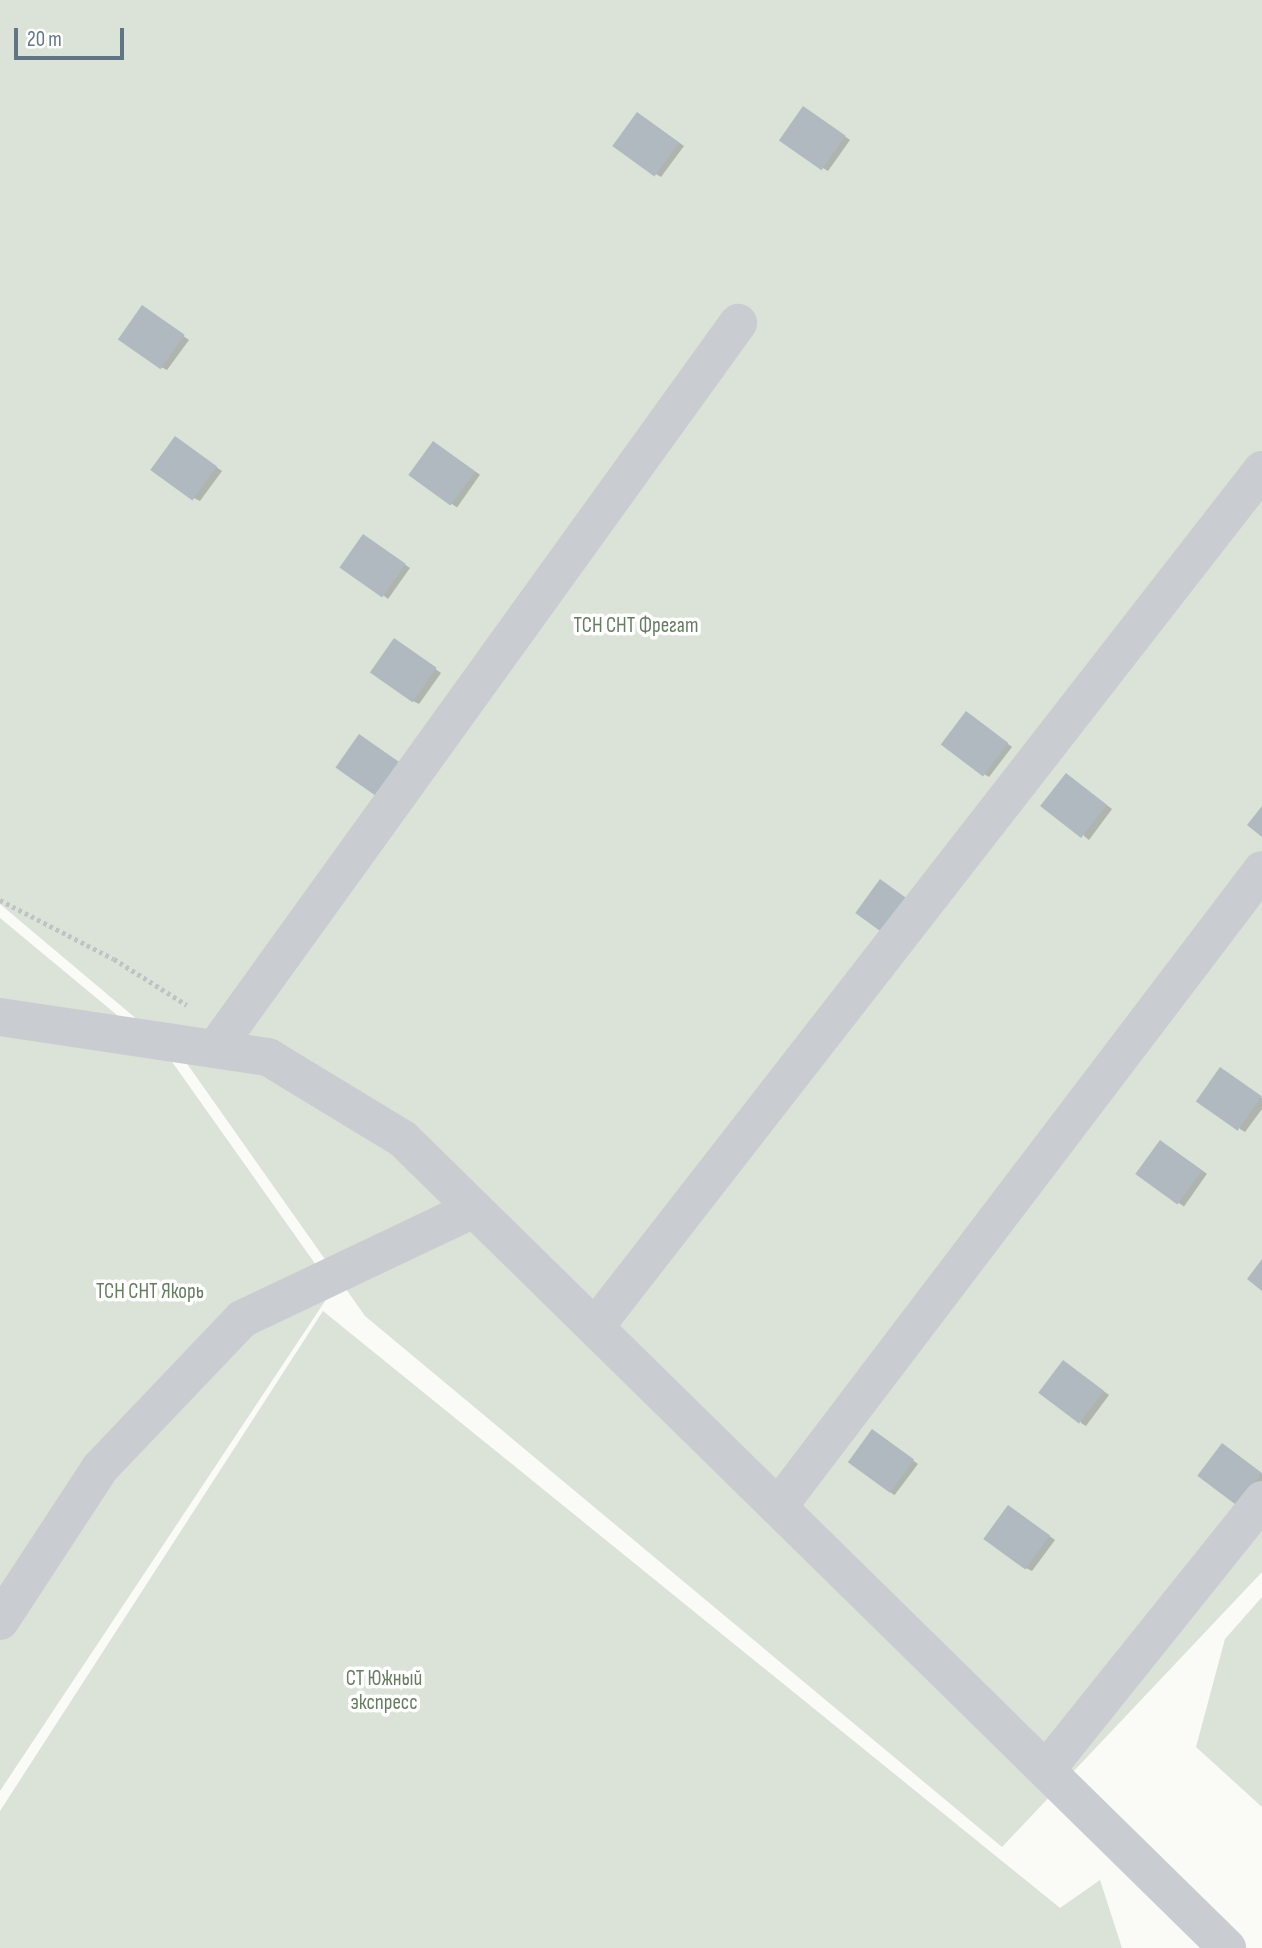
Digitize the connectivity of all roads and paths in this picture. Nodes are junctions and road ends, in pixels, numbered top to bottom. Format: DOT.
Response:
graph roads {
  1 [pos="738,323"];
  2 [pos="1262,470"];
  3 [pos="1262,870"];
  4 [pos="0,900"];
  5 [pos="197,1012"];
  6 [pos="0,1017"];
  7 [pos="215,1049"];
  8 [pos="474,1209"];
  9 [pos="594,1327"];
  10 [pos="1262,1500"];
  11 [pos="778,1507"];
  12 [pos="0,1621"];
  13 [pos="1046,1770"];
  14 [pos="1227,1948"];
  1 -- 7 [label="street"];
  2 -- 9 [label="street"];
  3 -- 11 [label="street"];
  4 -- 5 [label="path"];
  6 -- 7 [label="street"];
  7 -- 8 [label="street"];
  8 -- 9 [label="street"];
  8 -- 12 [label="street"];
  9 -- 11 [label="street"];
  10 -- 13 [label="street"];
  11 -- 13 [label="street"];
  13 -- 14 [label="street"];
}
